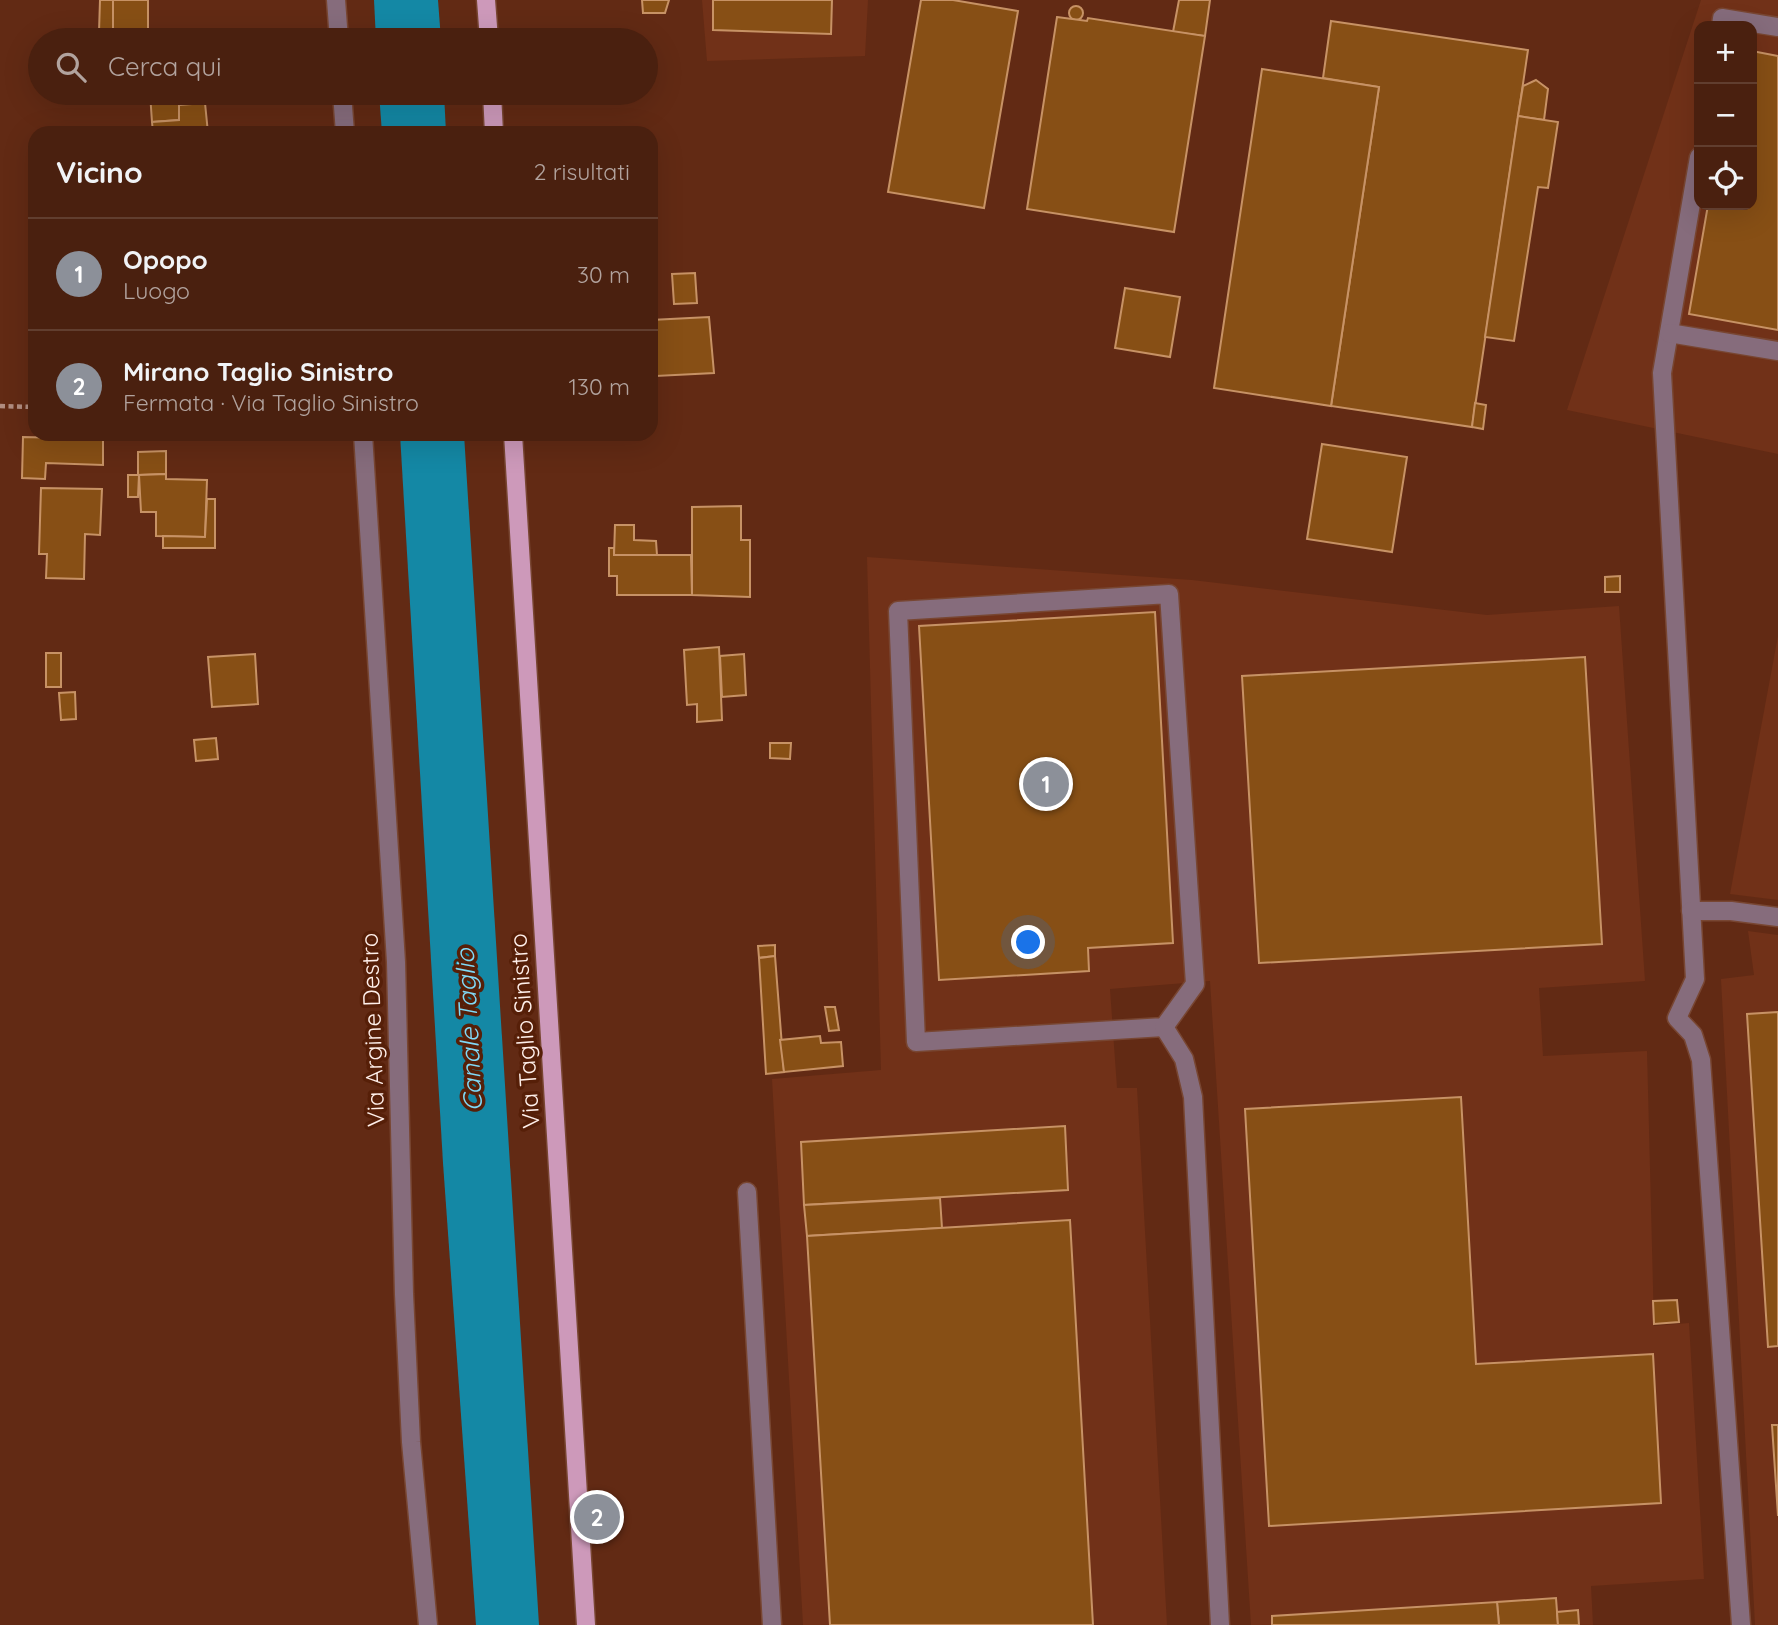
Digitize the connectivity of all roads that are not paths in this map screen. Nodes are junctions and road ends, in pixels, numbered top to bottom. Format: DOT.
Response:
graph roads {
  1 [pos="336,0"];
  2 [pos="486,0"];
  3 [pos="1722,21"];
  4 [pos="1741,21"];
  5 [pos="1757,24"];
  6 [pos="1778,27"];
  7 [pos="338,28"];
  8 [pos="487,28"];
  9 [pos="343,105"];
  10 [pos="493,105"];
  11 [pos="344,126"];
  12 [pos="494,126"];
  13 [pos="1694,186"];
  14 [pos="1669,332"];
  15 [pos="1778,351"];
  16 [pos="363,441"];
  17 [pos="513,441"];
  18 [pos="1691,911"];
  19 [pos="1778,917"];
  20 [pos="1164,1027"];
  21 [pos="747,1192"];
  22 [pos="428,1625"];
  23 [pos="586,1625"];
  24 [pos="772,1625"];
  25 [pos="1220,1625"];
  26 [pos="1741,1625"];
  1 -- 7 [label="street"];
  2 -- 8 [label="main road"];
  3 -- 4 [label="street"];
  5 -- 6 [label="street"];
  9 -- 11 [label="street"];
  10 -- 12 [label="main road"];
  13 -- 14 [label="street"];
  14 -- 15 [label="street"];
  14 -- 18 [label="street"];
  16 -- 22 [label="street, Via Argine Destro"];
  17 -- 23 [label="main road, Via Taglio Sinistro"];
  18 -- 19 [label="street"];
  18 -- 26 [label="street"];
  20 -- 20 [label="street"];
  20 -- 25 [label="street"];
  21 -- 24 [label="street"];
}
